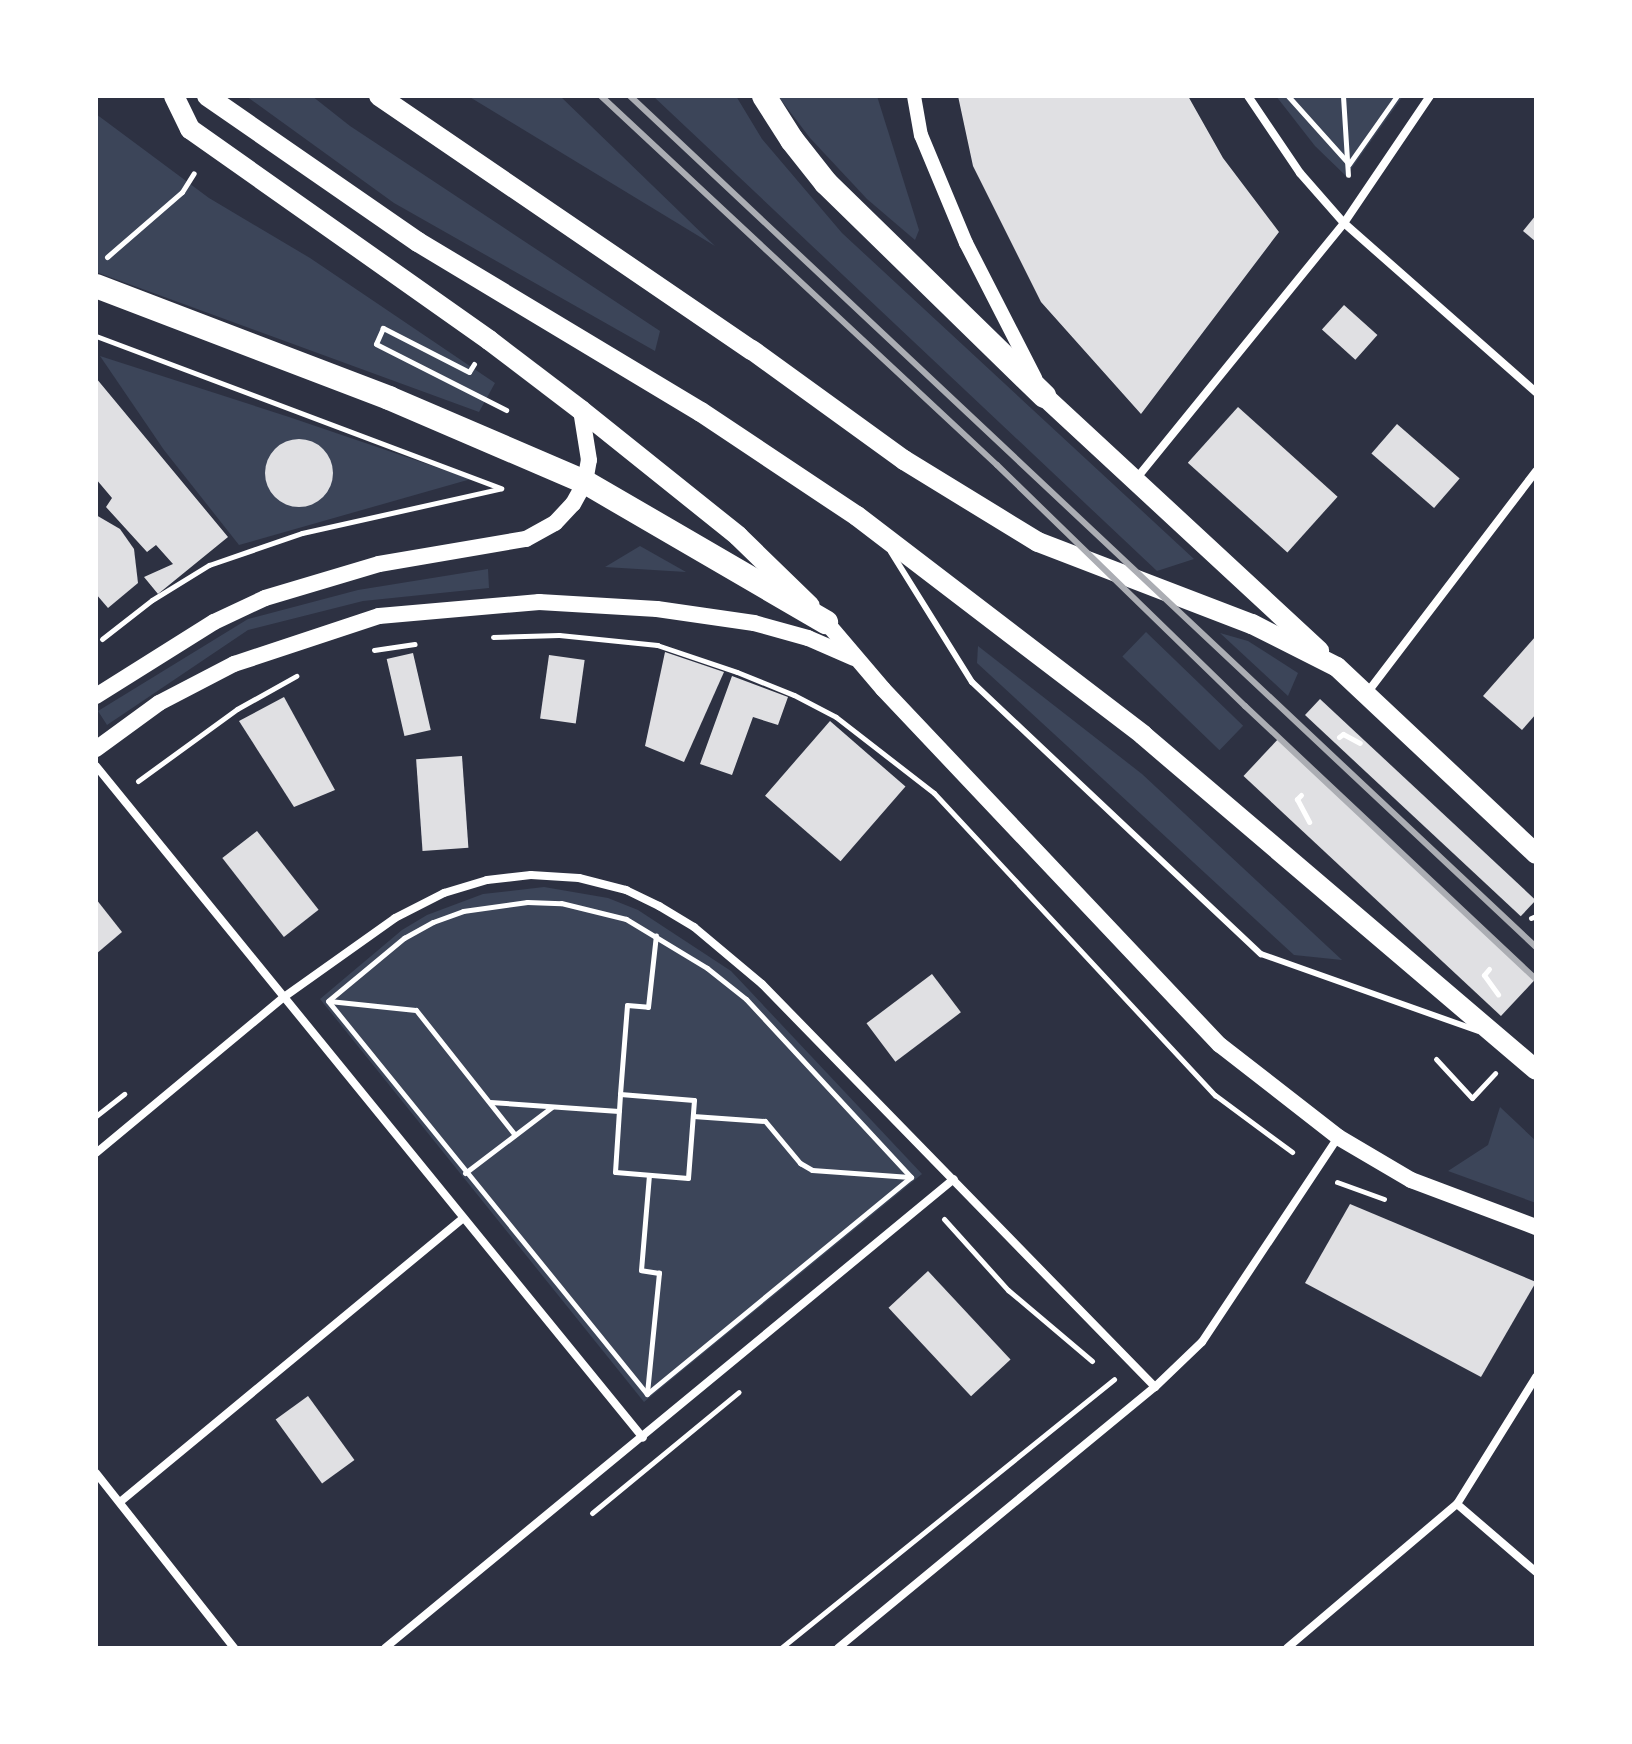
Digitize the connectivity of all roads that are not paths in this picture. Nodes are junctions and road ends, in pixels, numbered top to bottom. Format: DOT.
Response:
graph roads {
  1 [pos="174,96"];
  2 [pos="207,96"];
  3 [pos="379,96"];
  4 [pos="764,96"];
  5 [pos="914,96"];
  6 [pos="1248,96"];
  7 [pos="1430,96"];
  8 [pos="1344,223"];
  9 [pos="96,286"];
  10 [pos="1536,392"];
  11 [pos="1044,396"];
  12 [pos="581,410"];
  13 [pos="1536,471"];
  14 [pos="1134,480"];
  15 [pos="585,482"];
  16 [pos="878,532"];
  17 [pos="826,622"];
  18 [pos="858,660"];
  19 [pos="1337,667"];
  20 [pos="1366,694"];
  21 [pos="96,696"];
  22 [pos="96,749"];
  23 [pos="96,766"];
  24 [pos="1536,854"];
  25 [pos="284,997"];
  26 [pos="1504,1040"];
  27 [pos="1536,1070"];
  28 [pos="1338,1137"];
  29 [pos="96,1153"];
  30 [pos="954,1179"];
  31 [pos="463,1218"];
  32 [pos="1536,1227"];
  33 [pos="1536,1377"];
  34 [pos="1155,1387"];
  35 [pos="643,1438"];
  36 [pos="96,1473"];
  37 [pos="120,1502"];
  38 [pos="1457,1504"];
  39 [pos="1536,1572"];
  40 [pos="234,1648"];
  41 [pos="385,1648"];
  42 [pos="838,1648"];
  43 [pos="1287,1648"];
  1 -- 12 [label="main road"];
  2 -- 16 [label="main road"];
  3 -- 19 [label="main road"];
  4 -- 11 [label="highway"];
  5 -- 11 [label="street"];
  6 -- 8 [label="street"];
  7 -- 8 [label="street"];
  8 -- 10 [label="street"];
  8 -- 14 [label="street"];
  9 -- 15 [label="highway"];
  11 -- 14 [label="main road"];
  12 -- 15 [label="main road"];
  12 -- 17 [label="main road"];
  13 -- 20 [label="street"];
  14 -- 19 [label="main road"];
  15 -- 17 [label="highway"];
  15 -- 21 [label="main road"];
  16 -- 26 [label="main road"];
  16 -- 26 [label="lane"];
  17 -- 18 [label="main road"];
  18 -- 22 [label="main road"];
  18 -- 28 [label="main road"];
  19 -- 20 [label="main road"];
  20 -- 24 [label="main road"];
  23 -- 25 [label="street"];
  25 -- 29 [label="street"];
  25 -- 30 [label="street"];
  25 -- 31 [label="street"];
  26 -- 27 [label="main road"];
  28 -- 32 [label="main road"];
  28 -- 34 [label="street"];
  30 -- 34 [label="street"];
  30 -- 35 [label="street"];
  31 -- 35 [label="street"];
  31 -- 37 [label="street"];
  33 -- 38 [label="street"];
  34 -- 42 [label="street"];
  35 -- 41 [label="street"];
  36 -- 37 [label="street"];
  37 -- 40 [label="street"];
  38 -- 39 [label="street"];
  38 -- 43 [label="street"];
}
